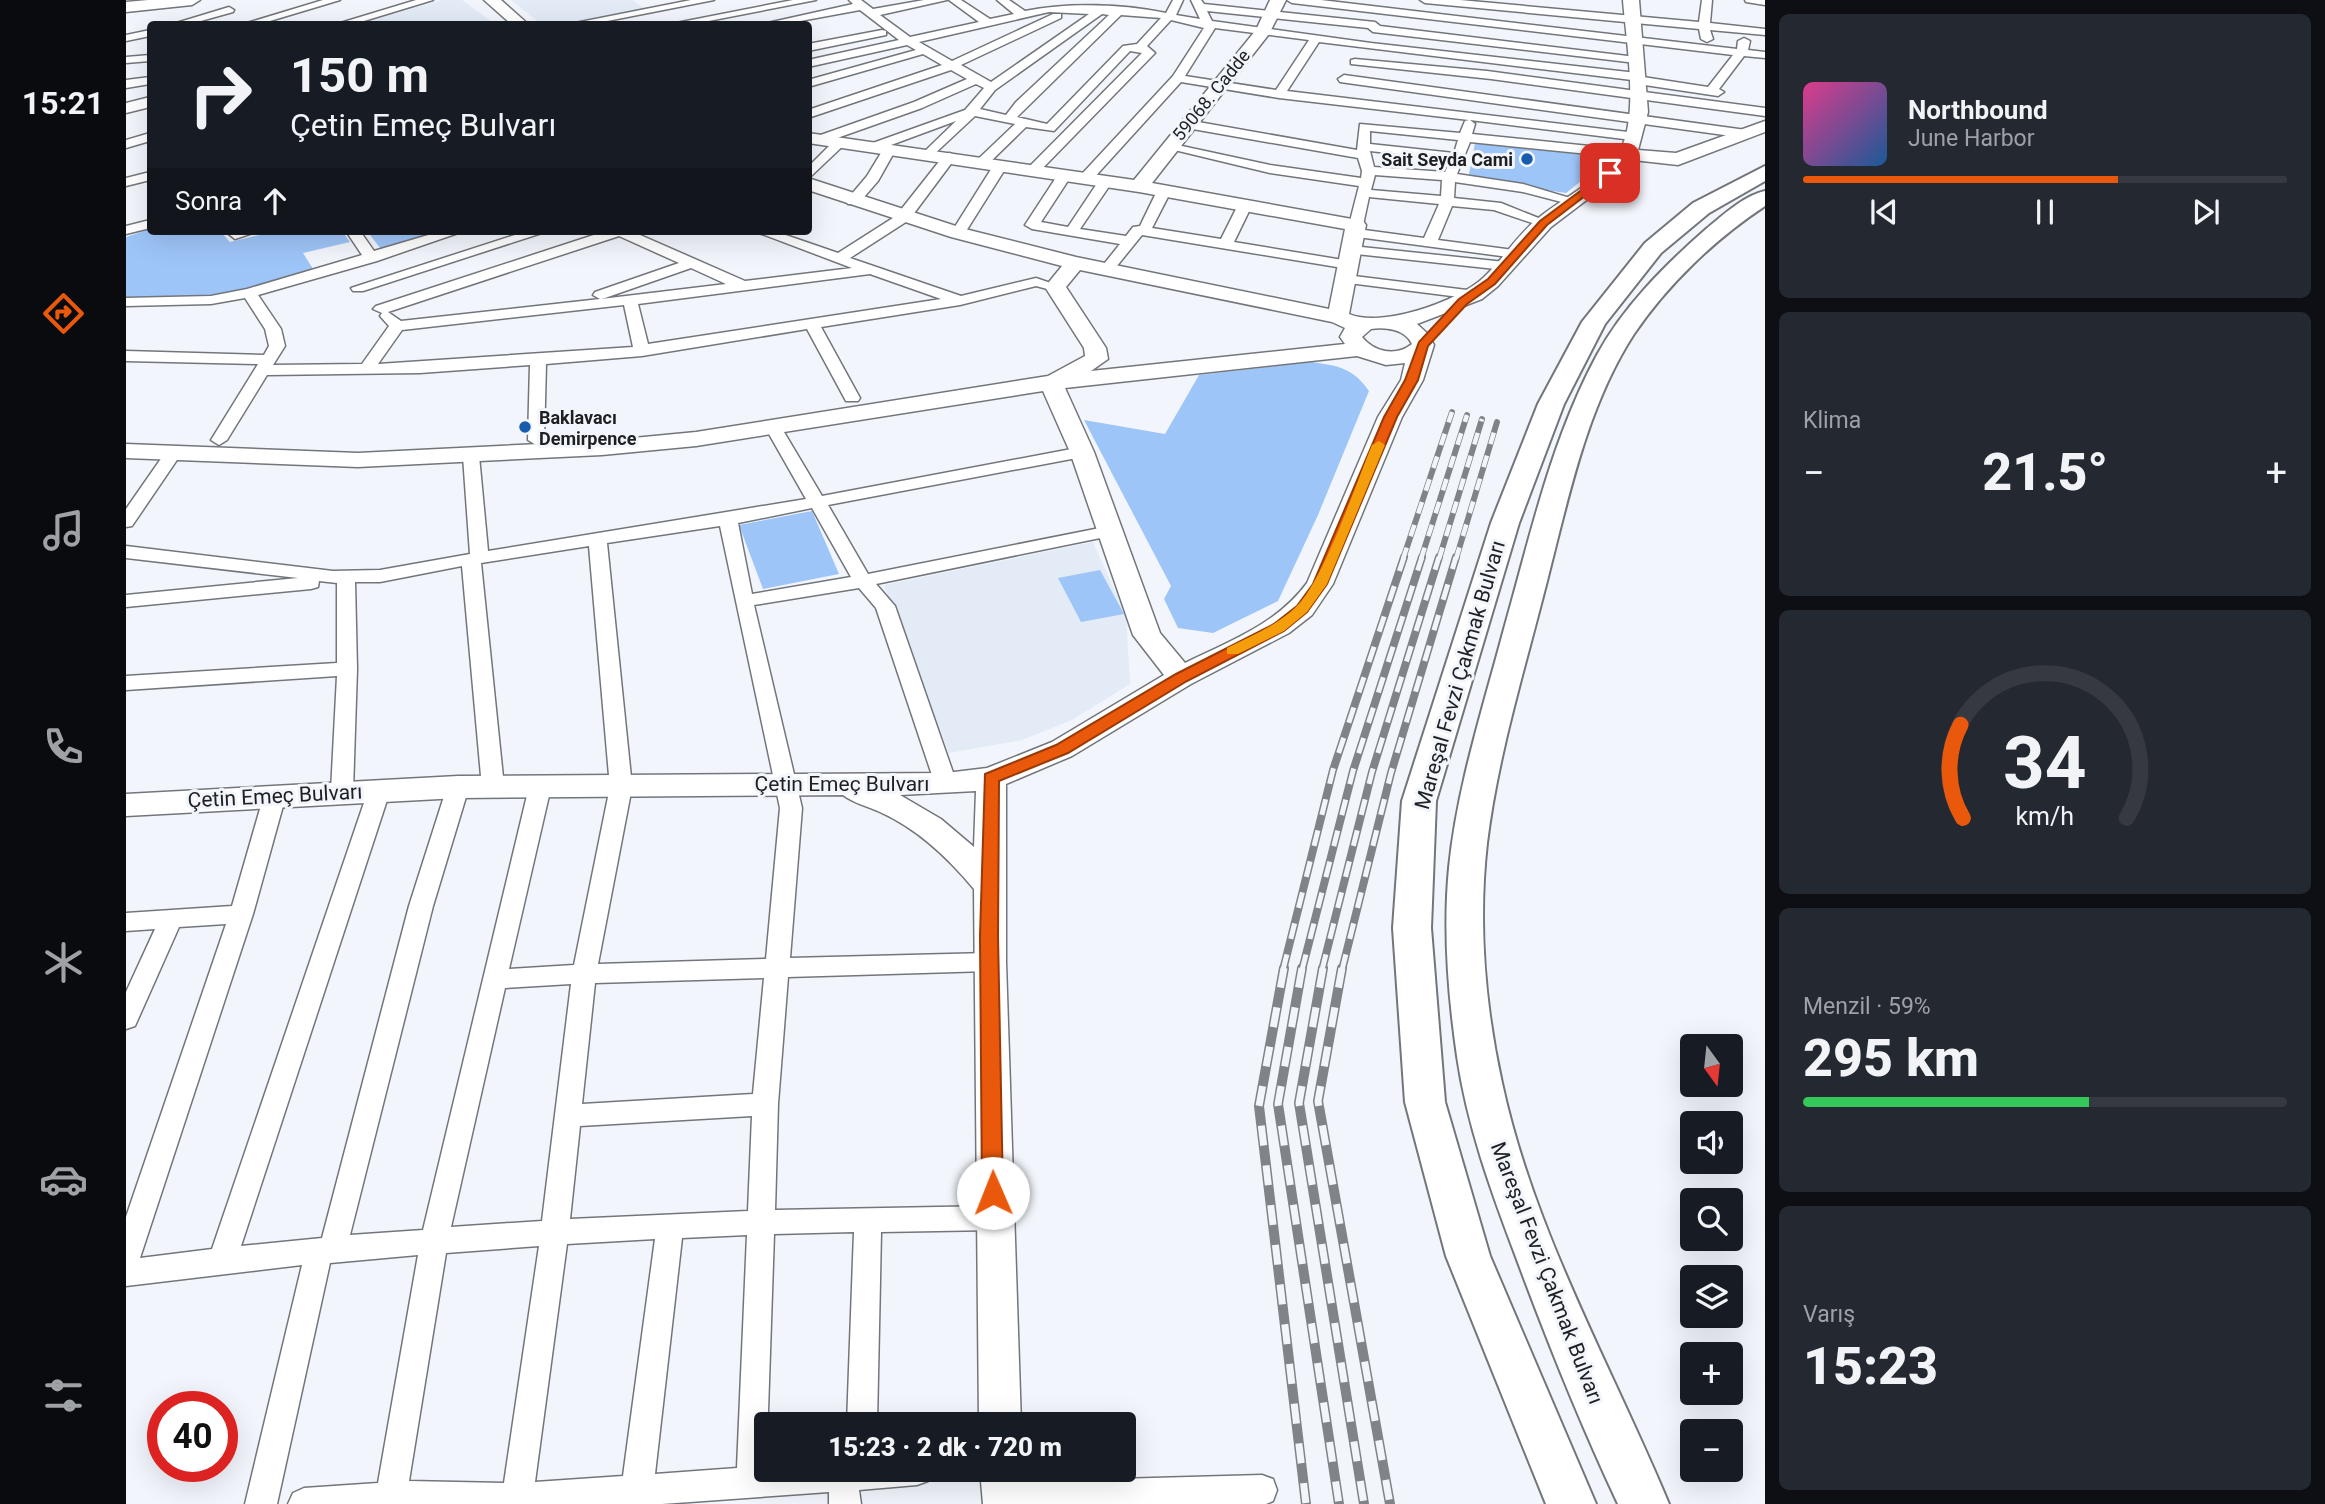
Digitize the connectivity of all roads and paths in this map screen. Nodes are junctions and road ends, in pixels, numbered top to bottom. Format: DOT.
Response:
graph roads {
  1 [pos="192,0"];
  2 [pos="212,0"];
  3 [pos="335,0"];
  4 [pos="428,0"];
  5 [pos="492,0"];
  6 [pos="639,0"];
  7 [pos="709,0"];
  8 [pos="811,0"];
  9 [pos="942,0"];
  10 [pos="954,0"];
  11 [pos="1002,0"];
  12 [pos="1178,0"];
  13 [pos="1292,0"];
  14 [pos="1426,0"];
  15 [pos="1707,0"];
  16 [pos="1750,0"];
  17 [pos="1457,2"];
  18 [pos="1765,2"];
  19 [pos="1104,4"];
  20 [pos="1197,4"];
  21 [pos="1499,4"];
  22 [pos="126,6"];
  23 [pos="1544,6"];
  24 [pos="1274,7"];
  25 [pos="1068,9"];
  26 [pos="229,10"];
  27 [pos="653,10"];
  28 [pos="917,10"];
  29 [pos="1120,10"];
  30 [pos="1381,10"];
  31 [pos="866,12"];
  32 [pos="1170,15"];
  33 [pos="1024,16"];
  34 [pos="1451,19"];
  35 [pos="190,21"];
  36 [pos="249,21"];
  37 [pos="265,21"];
  38 [pos="354,21"];
  39 [pos="516,21"];
  40 [pos="592,21"];
  41 [pos="670,21"];
  42 [pos="692,21"];
  43 [pos="793,21"];
  44 [pos="990,24"];
  45 [pos="1207,24"];
  46 [pos="1504,25"];
  47 [pos="1374,27"];
  48 [pos="1704,27"];
  49 [pos="1746,30"];
  50 [pos="894,31"];
  51 [pos="1263,31"];
  52 [pos="1765,32"];
  53 [pos="952,33"];
  54 [pos="147,34"];
  55 [pos="126,38"];
  56 [pos="1315,38"];
  57 [pos="908,41"];
  58 [pos="1634,41"];
  59 [pos="1055,43"];
  60 [pos="1503,44"];
  61 [pos="1365,45"];
  62 [pos="812,47"];
  63 [pos="1140,47"];
  64 [pos="1082,48"];
  65 [pos="1710,48"];
  66 [pos="924,51"];
  67 [pos="1742,51"];
  68 [pos="1765,55"];
  69 [pos="147,58"];
  70 [pos="126,60"];
  71 [pos="1494,60"];
  72 [pos="1355,62"];
  73 [pos="812,63"];
  74 [pos="950,66"];
  75 [pos="1486,76"];
  76 [pos="1178,78"];
  77 [pos="1344,79"];
  78 [pos="974,80"];
  79 [pos="147,81"];
  80 [pos="812,83"];
  81 [pos="1222,83"];
  82 [pos="126,84"];
  83 [pos="991,87"];
  84 [pos="1711,91"];
  85 [pos="1279,94"];
  86 [pos="1478,97"];
  87 [pos="1765,99"];
  88 [pos="1333,101"];
  89 [pos="147,103"];
  90 [pos="126,108"];
  91 [pos="969,112"];
  92 [pos="1765,112"];
  93 [pos="812,113"];
  94 [pos="1470,117"];
  95 [pos="1636,117"];
  96 [pos="1016,121"];
  97 [pos="1187,124"];
  98 [pos="1765,126"];
  99 [pos="1746,134"];
  100 [pos="147,138"];
  101 [pos="1465,138"];
  102 [pos="814,139"];
  103 [pos="840,143"];
  104 [pos="126,144"];
  105 [pos="1630,145"];
  106 [pos="1168,147"];
  107 [pos="882,148"];
  108 [pos="1363,151"];
  109 [pos="930,154"];
  110 [pos="950,157"];
  111 [pos="1459,157"];
  112 [pos="991,164"];
  113 [pos="812,171"];
  114 [pos="1032,171"];
  115 [pos="1765,172"];
  116 [pos="1064,176"];
  117 [pos="147,177"];
  118 [pos="1449,177"];
  119 [pos="1096,180"];
  120 [pos="126,182"];
  121 [pos="1366,182"];
  122 [pos="812,186"];
  123 [pos="1139,186"];
  124 [pos="1164,191"];
  125 [pos="1765,197"];
  126 [pos="853,201"];
  127 [pos="1447,201"];
  128 [pos="1573,201"];
  129 [pos="1245,205"];
  130 [pos="903,217"];
  131 [pos="1544,223"];
  132 [pos="147,224"];
  133 [pos="126,230"];
  134 [pos="1144,231"];
  135 [pos="1071,232"];
  136 [pos="958,233"];
  137 [pos="356,235"];
  138 [pos="444,235"];
  139 [pos="528,235"];
  140 [pos="608,235"];
  141 [pos="630,235"];
  142 [pos="773,235"];
  143 [pos="1129,241"];
  144 [pos="1430,241"];
  145 [pos="1225,245"];
  146 [pos="1351,250"];
  147 [pos="372,258"];
  148 [pos="840,258"];
  149 [pos="1510,260"];
  150 [pos="694,262"];
  151 [pos="1075,263"];
  152 [pos="335,268"];
  153 [pos="1107,269"];
  154 [pos="870,270"];
  155 [pos="744,286"];
  156 [pos="1055,287"];
  157 [pos="358,288"];
  158 [pos="249,293"];
  159 [pos="1469,299"];
  160 [pos="630,300"];
  161 [pos="960,301"];
  162 [pos="126,302"];
  163 [pos="381,309"];
  164 [pos="559,309"];
  165 [pos="1338,317"];
  166 [pos="1397,324"];
  167 [pos="812,325"];
  168 [pos="397,326"];
  169 [pos="1362,342"];
  170 [pos="1421,348"];
  171 [pos="642,351"];
  172 [pos="126,356"];
  173 [pos="1097,359"];
  174 [pos="538,360"];
  175 [pos="267,365"];
  176 [pos="367,368"];
  177 [pos="1054,382"];
  178 [pos="852,398"];
  179 [pos="1390,417"];
  180 [pos="772,427"];
  181 [pos="126,434"];
  182 [pos="219,440"];
  183 [pos="536,440"];
  184 [pos="126,451"];
  185 [pos="1082,452"];
  186 [pos="173,454"];
  187 [pos="471,456"];
  188 [pos="818,502"];
  189 [pos="728,519"];
  190 [pos="126,522"];
  191 [pos="1110,531"];
  192 [pos="597,539"];
  193 [pos="126,552"];
  194 [pos="475,557"];
  195 [pos="380,576"];
  196 [pos="346,580"];
  197 [pos="863,581"];
  198 [pos="126,601"];
  199 [pos="744,601"];
  200 [pos="347,669"];
  201 [pos="1181,677"];
  202 [pos="126,682"];
  203 [pos="991,778"];
  204 [pos="834,783"];
  205 [pos="787,784"];
  206 [pos="946,784"];
  207 [pos="458,787"];
  208 [pos="493,787"];
  209 [pos="540,787"];
  210 [pos="621,787"];
  211 [pos="379,790"];
  212 [pos="342,791"];
  213 [pos="275,795"];
  214 [pos="128,811"];
  215 [pos="989,885"];
  216 [pos="241,914"];
  217 [pos="171,920"];
  218 [pos="126,922"];
  219 [pos="989,962"];
  220 [pos="776,969"];
  221 [pos="584,974"];
  222 [pos="493,979"];
  223 [pos="126,1019"];
  224 [pos="765,1104"];
  225 [pos="569,1115"];
  226 [pos="993,1218"];
  227 [pos="868,1219"];
  228 [pos="764,1223"];
  229 [pos="670,1226"];
  230 [pos="555,1231"];
  231 [pos="434,1241"];
  232 [pos="326,1250"];
  233 [pos="126,1258"];
  234 [pos="222,1260"];
  235 [pos="126,1273"];
  236 [pos="862,1412"];
  237 [pos="1000,1412"];
  238 [pos="752,1482"];
  239 [pos="1262,1490"];
  240 [pos="637,1491"];
  241 [pos="1004,1491"];
  242 [pos="391,1499"];
  243 [pos="518,1502"];
  244 [pos="261,1504"];
  245 [pos="304,1504"];
  246 [pos="1571,1504"];
  247 [pos="1644,1504"];
  1 -- 22 [label="street"];
  2 -- 26 [label="street"];
  3 -- 37 [label="street"];
  4 -- 38 [label="street"];
  5 -- 39 [label="street"];
  6 -- 27 [label="street"];
  7 -- 27 [label="street"];
  8 -- 42 [label="street"];
  9 -- 28 [label="street"];
  10 -- 44 [label="street"];
  11 -- 33 [label="street"];
  12 -- 32 [label="street"];
  13 -- 30 [label="street"];
  14 -- 17 [label="street"];
  15 -- 48 [label="street"];
  16 -- 18 [label="street"];
  17 -- 21 [label="street"];
  17 -- 34 [label="street"];
  19 -- 25 [label="street"];
  19 -- 29 [label="street"];
  19 -- 59 [label="street"];
  20 -- 24 [label="street"];
  20 -- 45 [label="street"];
  21 -- 23 [label="street"];
  23 -- 58 [label="street"];
  24 -- 47 [label="street"];
  24 -- 51 [label="street, 59068. Cadde"];
  25 -- 33 [label="street"];
  25 -- 74 [label="street"];
  26 -- 35 [label="street"];
  26 -- 36 [label="street"];
  27 -- 40 [label="street"];
  27 -- 41 [label="street"];
  28 -- 31 [label="street"];
  28 -- 53 [label="street"];
  29 -- 32 [label="street"];
  29 -- 64 [label="street"];
  30 -- 34 [label="street"];
  30 -- 47 [label="street"];
  31 -- 43 [label="street"];
  31 -- 50 [label="street"];
  32 -- 45 [label="street"];
  32 -- 63 [label="street"];
  33 -- 44 [label="street"];
  34 -- 46 [label="street"];
  44 -- 53 [label="street"];
  45 -- 51 [label="street"];
  45 -- 76 [label="street"];
  46 -- 58 [label="street"];
  46 -- 60 [label="street"];
  47 -- 60 [label="street"];
  47 -- 61 [label="street"];
  48 -- 49 [label="street"];
  48 -- 58 [label="street"];
  48 -- 65 [label="street"];
  49 -- 52 [label="street"];
  49 -- 67 [label="street"];
  50 -- 57 [label="street"];
  50 -- 62 [label="street"];
  51 -- 56 [label="street"];
  51 -- 81 [label="street, 59068. Cadde"];
  53 -- 57 [label="street"];
  54 -- 55 [label="street"];
  56 -- 61 [label="street"];
  56 -- 85 [label="street"];
  57 -- 66 [label="street"];
  57 -- 73 [label="street"];
  58 -- 60 [label="street"];
  58 -- 65 [label="street"];
  58 -- 71 [label="street"];
  58 -- 75 [label="street"];
  58 -- 84 [label="street"];
  58 -- 92 [label="street"];
  58 -- 95 [label="street"];
  59 -- 64 [label="street"];
  59 -- 83 [label="street"];
  60 -- 71 [label="street"];
  61 -- 71 [label="street"];
  61 -- 72 [label="street"];
  63 -- 96 [label="street"];
  63 -- 114 [label="street"];
  64 -- 96 [label="street"];
  65 -- 67 [label="street"];
  66 -- 74 [label="street"];
  66 -- 80 [label="street"];
  67 -- 68 [label="street"];
  67 -- 84 [label="street"];
  69 -- 70 [label="street"];
  71 -- 75 [label="street"];
  72 -- 75 [label="street"];
  72 -- 77 [label="street"];
  74 -- 78 [label="street"];
  74 -- 93 [label="street"];
  75 -- 86 [label="street"];
  76 -- 81 [label="street"];
  76 -- 119 [label="street"];
  77 -- 86 [label="street"];
  77 -- 88 [label="street"];
  78 -- 83 [label="street"];
  78 -- 102 [label="street"];
  79 -- 82 [label="street"];
  81 -- 85 [label="street"];
  81 -- 97 [label="street, 59068. Cadde"];
  83 -- 91 [label="street"];
  84 -- 87 [label="street"];
  85 -- 88 [label="street"];
  86 -- 94 [label="street"];
  86 -- 95 [label="street"];
  88 -- 94 [label="street"];
  89 -- 90 [label="street"];
  91 -- 96 [label="street"];
  91 -- 107 [label="street"];
  91 -- 109 [label="street"];
  94 -- 101 [label="street"];
  94 -- 105 [label="street"];
  95 -- 99 [label="street"];
  95 -- 105 [label="street"];
  96 -- 112 [label="street"];
  97 -- 106 [label="street, 59068. Cadde"];
  97 -- 108 [label="street"];
  98 -- 99 [label="street"];
  99 -- 105 [label="street"];
  100 -- 104 [label="street"];
  101 -- 105 [label="street"];
  101 -- 108 [label="street"];
  101 -- 111 [label="street"];
  102 -- 103 [label="street"];
  103 -- 107 [label="street"];
  103 -- 113 [label="street"];
  105 -- 128 [label="street, Çetin Emeç Bulvarı"];
  106 -- 121 [label="street"];
  106 -- 123 [label="street, 59068. Cadde"];
  107 -- 109 [label="street"];
  107 -- 126 [label="street"];
  108 -- 111 [label="street"];
  108 -- 121 [label="street"];
  109 -- 110 [label="street"];
  110 -- 112 [label="street"];
  110 -- 130 [label="street"];
  111 -- 118 [label="street"];
  112 -- 114 [label="street"];
  112 -- 136 [label="street"];
  114 -- 116 [label="street"];
  115 -- 246 [label="main road, Mareşal Fevzi Çakmak Bulvarı"];
  116 -- 119 [label="street"];
  116 -- 135 [label="street"];
  117 -- 120 [label="street"];
  118 -- 121 [label="street"];
  118 -- 127 [label="street"];
  118 -- 128 [label="street"];
  119 -- 123 [label="street"];
  119 -- 135 [label="street"];
  121 -- 127 [label="street"];
  121 -- 146 [label="street"];
  122 -- 126 [label="street"];
  123 -- 124 [label="street"];
  124 -- 129 [label="street"];
  124 -- 134 [label="street"];
  125 -- 247 [label="main road, Mareşal Fevzi Çakmak Bulvarı"];
  126 -- 130 [label="street"];
  127 -- 131 [label="street"];
  127 -- 144 [label="street"];
  128 -- 131 [label="street, Çetin Emeç Bulvarı"];
  129 -- 145 [label="street"];
  129 -- 146 [label="street"];
  130 -- 136 [label="street"];
  130 -- 148 [label="street"];
  131 -- 149 [label="street, Çetin Emeç Bulvarı"];
  132 -- 133 [label="street"];
  134 -- 143 [label="street"];
  134 -- 145 [label="street"];
  135 -- 143 [label="street"];
  136 -- 151 [label="street"];
  137 -- 147 [label="street"];
  138 -- 147 [label="street"];
  139 -- 157 [label="street"];
  140 -- 163 [label="street"];
  141 -- 150 [label="street"];
  142 -- 148 [label="street"];
  143 -- 153 [label="street"];
  144 -- 146 [label="street"];
  144 -- 149 [label="street"];
  145 -- 146 [label="street"];
  146 -- 149 [label="street"];
  146 -- 159 [label="street"];
  146 -- 165 [label="street"];
  147 -- 152 [label="street"];
  148 -- 154 [label="street"];
  149 -- 159 [label="street, Çetin Emeç Bulvarı"];
  150 -- 155 [label="street"];
  150 -- 164 [label="street"];
  151 -- 153 [label="street"];
  151 -- 156 [label="street"];
  152 -- 157 [label="street"];
  152 -- 158 [label="street"];
  153 -- 165 [label="street"];
  154 -- 155 [label="street"];
  154 -- 161 [label="street"];
  155 -- 160 [label="street"];
  156 -- 161 [label="street"];
  156 -- 173 [label="street"];
  157 -- 163 [label="street"];
  158 -- 162 [label="street"];
  158 -- 175 [label="street"];
  159 -- 166 [label="street, Çetin Emeç Bulvarı"];
  159 -- 170 [label="street, Çetin Emeç Bulvarı"];
  160 -- 164 [label="street"];
  160 -- 171 [label="street"];
  161 -- 167 [label="street"];
  163 -- 168 [label="street"];
  164 -- 168 [label="street"];
  165 -- 169 [label="street"];
  166 -- 169 [label="street, Çetin Emeç Bulvarı"];
  166 -- 170 [label="street"];
  167 -- 171 [label="street"];
  167 -- 178 [label="street"];
  168 -- 176 [label="street"];
  169 -- 170 [label="street"];
  169 -- 173 [label="street"];
  169 -- 177 [label="street"];
  169 -- 179 [label="street, Çetin Emeç Bulvarı"];
  170 -- 179 [label="street, Çetin Emeç Bulvarı"];
  171 -- 174 [label="street"];
  172 -- 175 [label="street"];
  173 -- 177 [label="street"];
  173 -- 178 [label="street"];
  174 -- 176 [label="street"];
  174 -- 183 [label="street"];
  175 -- 176 [label="street"];
  175 -- 182 [label="street"];
  177 -- 180 [label="street"];
  177 -- 185 [label="street"];
  178 -- 183 [label="street"];
  179 -- 201 [label="street, Çetin Emeç Bulvarı"];
  180 -- 187 [label="street"];
  180 -- 188 [label="street"];
  181 -- 182 [label="street"];
  182 -- 183 [label="street"];
  184 -- 186 [label="street"];
  185 -- 188 [label="street"];
  185 -- 191 [label="street"];
  186 -- 187 [label="street"];
  186 -- 190 [label="street"];
  187 -- 194 [label="street"];
  188 -- 189 [label="street"];
  188 -- 197 [label="street"];
  189 -- 192 [label="street"];
  189 -- 199 [label="street"];
  191 -- 197 [label="street"];
  191 -- 201 [label="street"];
  192 -- 194 [label="street"];
  192 -- 210 [label="street"];
  193 -- 195 [label="street"];
  194 -- 195 [label="street"];
  194 -- 208 [label="street"];
  195 -- 196 [label="street"];
  196 -- 198 [label="street"];
  196 -- 200 [label="street"];
  197 -- 199 [label="street"];
  197 -- 206 [label="street"];
  199 -- 205 [label="street"];
  200 -- 202 [label="street"];
  200 -- 212 [label="street"];
  201 -- 203 [label="street, Çetin Emeç Bulvarı"];
  203 -- 206 [label="street, Çetin Emeç Bulvarı"];
  203 -- 215 [label="street"];
  204 -- 205 [label="street, Çetin Emeç Bulvarı"];
  204 -- 206 [label="street, Çetin Emeç Bulvarı"];
  204 -- 215 [label="street"];
  205 -- 210 [label="street, Çetin Emeç Bulvarı"];
  205 -- 220 [label="street"];
  207 -- 208 [label="street, Çetin Emeç Bulvarı"];
  207 -- 211 [label="street, Çetin Emeç Bulvarı"];
  207 -- 232 [label="street"];
  208 -- 209 [label="street, Çetin Emeç Bulvarı"];
  209 -- 210 [label="street, Çetin Emeç Bulvarı"];
  209 -- 222 [label="street"];
  210 -- 221 [label="street"];
  211 -- 212 [label="street, Çetin Emeç Bulvarı"];
  211 -- 234 [label="street"];
  212 -- 213 [label="street, Çetin Emeç Bulvarı"];
  213 -- 214 [label="street, Çetin Emeç Bulvarı"];
  213 -- 216 [label="street"];
  215 -- 219 [label="street"];
  216 -- 217 [label="street"];
  216 -- 233 [label="street"];
  217 -- 218 [label="street"];
  217 -- 223 [label="street"];
  219 -- 220 [label="street"];
  219 -- 226 [label="street"];
  220 -- 221 [label="street"];
  220 -- 224 [label="street"];
  221 -- 222 [label="street"];
  221 -- 225 [label="street"];
  222 -- 231 [label="street"];
  224 -- 225 [label="street"];
  224 -- 228 [label="street"];
  225 -- 230 [label="street"];
  226 -- 227 [label="street"];
  226 -- 237 [label="street"];
  227 -- 228 [label="street"];
  227 -- 236 [label="street"];
  228 -- 229 [label="street"];
  228 -- 238 [label="street"];
  229 -- 230 [label="street"];
  229 -- 240 [label="street"];
  230 -- 231 [label="street"];
  230 -- 243 [label="street"];
  231 -- 232 [label="street"];
  231 -- 242 [label="street"];
  232 -- 234 [label="street"];
  232 -- 244 [label="street"];
  234 -- 235 [label="street"];
  238 -- 240 [label="street"];
  239 -- 241 [label="street"];
  240 -- 243 [label="street"];
  242 -- 243 [label="street"];
  242 -- 245 [label="street"];
}
